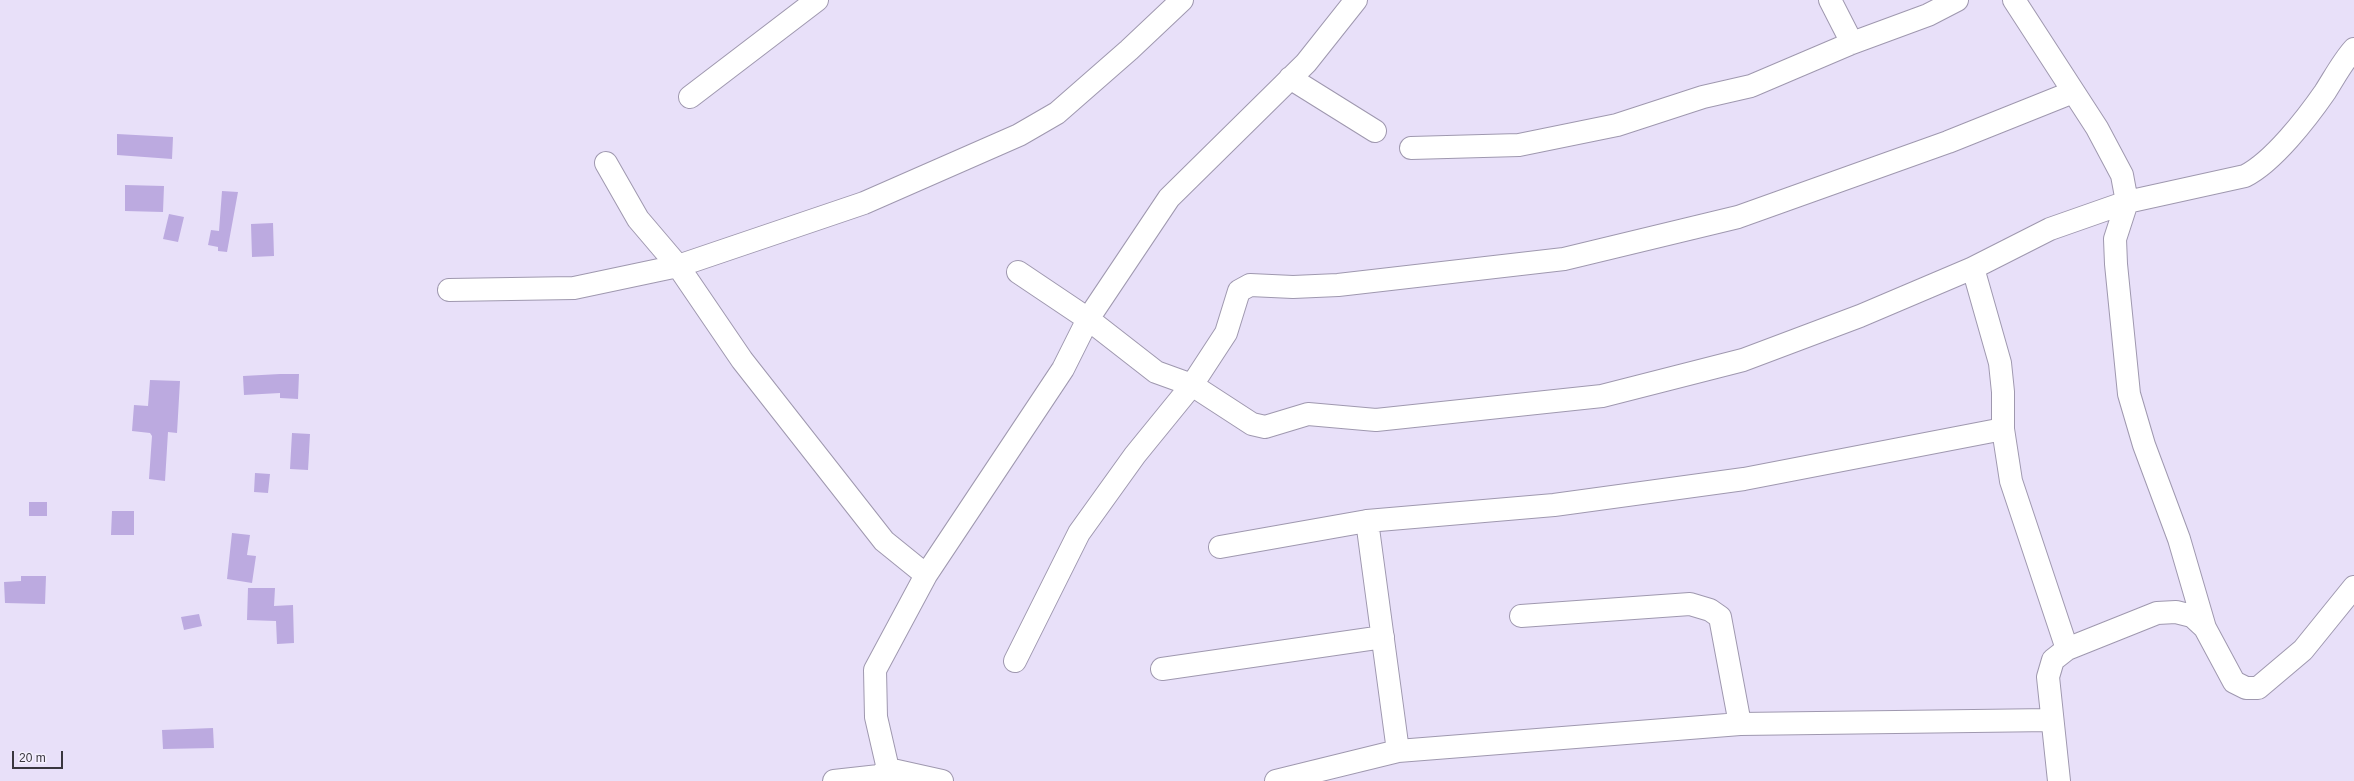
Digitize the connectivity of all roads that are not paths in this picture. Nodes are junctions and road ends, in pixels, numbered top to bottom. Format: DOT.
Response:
graph roads {
  1 [pos="817,0"];
  2 [pos="1182,0"];
  3 [pos="1356,0"];
  4 [pos="1830,0"];
  5 [pos="1957,0"];
  6 [pos="2014,0"];
  7 [pos="1852,43"];
  8 [pos="2354,49"];
  9 [pos="1290,78"];
  10 [pos="2073,92"];
  11 [pos="690,97"];
  12 [pos="1375,130"];
  13 [pos="1411,148"];
  14 [pos="606,163"];
  15 [pos="2127,202"];
  16 [pos="678,266"];
  17 [pos="1973,268"];
  18 [pos="1018,272"];
  19 [pos="449,290"];
  20 [pos="1088,319"];
  21 [pos="1192,385"];
  22 [pos="2003,428"];
  23 [pos="1367,522"];
  24 [pos="1220,547"];
  25 [pos="926,575"];
  26 [pos="2354,587"];
  27 [pos="1521,616"];
  28 [pos="2205,628"];
  29 [pos="1383,637"];
  30 [pos="2067,648"];
  31 [pos="1015,660"];
  32 [pos="1162,669"];
  33 [pos="2051,720"];
  34 [pos="1740,724"];
  35 [pos="1398,751"];
  36 [pos="888,769"];
  37 [pos="834,781"];
  38 [pos="942,781"];
  39 [pos="1276,781"];
  40 [pos="2059,781"];
  1 -- 11 [label="street"];
  2 -- 16 [label="street"];
  3 -- 9 [label="street"];
  4 -- 7 [label="street"];
  5 -- 7 [label="street"];
  6 -- 10 [label="street"];
  7 -- 13 [label="street"];
  8 -- 15 [label="street"];
  9 -- 12 [label="street"];
  9 -- 20 [label="street"];
  10 -- 15 [label="street"];
  10 -- 21 [label="street"];
  14 -- 16 [label="street"];
  15 -- 17 [label="street"];
  15 -- 28 [label="street"];
  16 -- 19 [label="street"];
  16 -- 25 [label="street"];
  17 -- 21 [label="street"];
  17 -- 22 [label="street"];
  18 -- 20 [label="street"];
  20 -- 21 [label="street"];
  20 -- 25 [label="street"];
  21 -- 31 [label="street"];
  22 -- 23 [label="street"];
  22 -- 30 [label="street"];
  23 -- 24 [label="street"];
  23 -- 29 [label="street"];
  25 -- 36 [label="street"];
  26 -- 28 [label="street"];
  27 -- 34 [label="street"];
  28 -- 30 [label="street"];
  29 -- 32 [label="street"];
  29 -- 35 [label="street"];
  30 -- 33 [label="street"];
  33 -- 34 [label="street"];
  33 -- 40 [label="street"];
  34 -- 35 [label="street"];
  35 -- 39 [label="street"];
  36 -- 37 [label="street"];
  36 -- 38 [label="street"];
}
